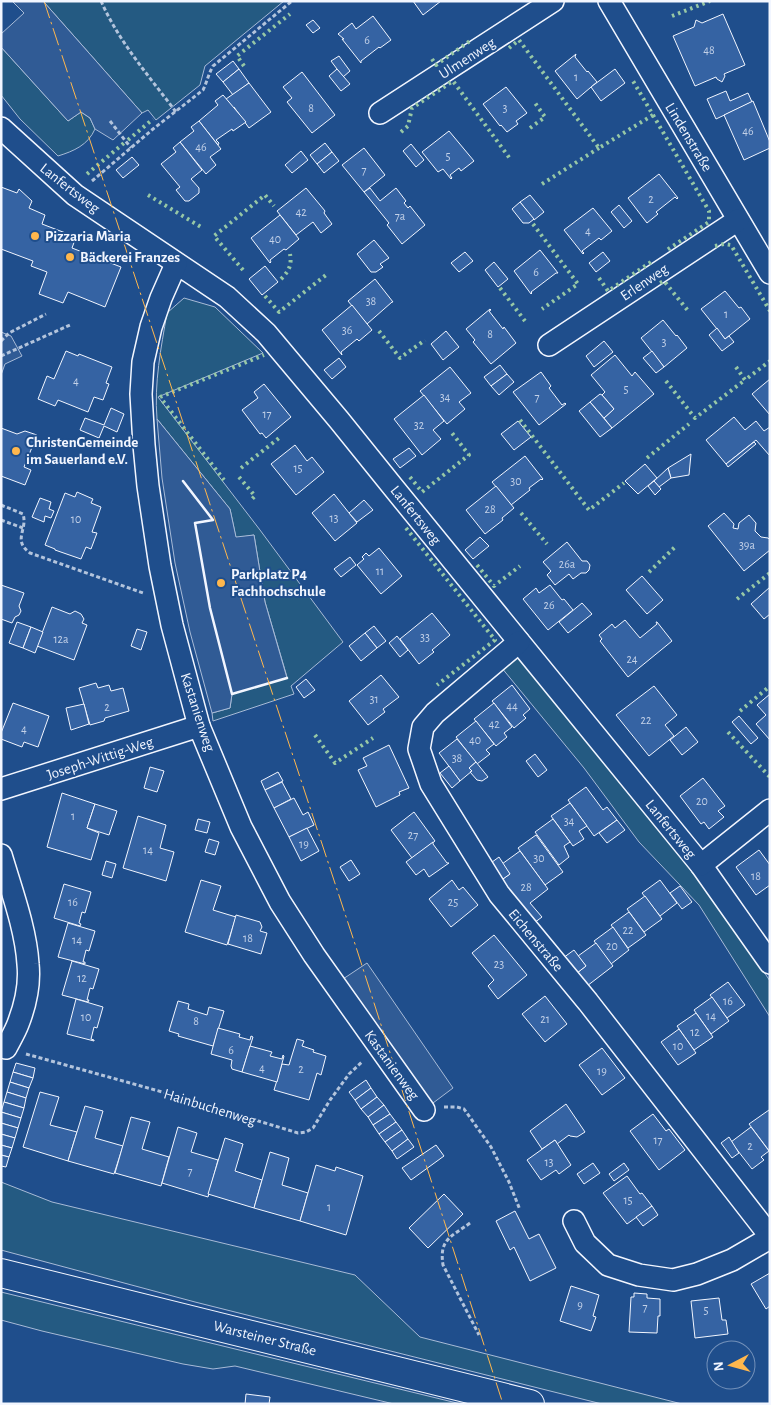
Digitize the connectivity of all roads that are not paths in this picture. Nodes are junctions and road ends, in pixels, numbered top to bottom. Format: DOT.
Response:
graph roads {
  1 [pos="554,1"];
  2 [pos="608,1"];
  3 [pos="380,113"];
  4 [pos="1,128"];
  5 [pos="738,220"];
  6 [pos="176,264"];
  7 [pos="770,272"];
  8 [pos="549,345"];
  9 [pos="519,642"];
  10 [pos="199,726"];
  11 [pos="1,789"];
  12 [pos="770,810"];
  13 [pos="1,856"];
  14 [pos="701,865"];
  15 [pos="770,963"];
  16 [pos="6,1048"];
  17 [pos="424,1110"];
  18 [pos="574,1221"];
  19 [pos="770,1237"];
  20 [pos="1,1273"];
  21 [pos="530,1404"];
  1 -- 3 [label="street, Ulmenweg"];
  2 -- 5 [label="street, Lindenstraße"];
  4 -- 6 [label="street, Lanfertsweg"];
  5 -- 7 [label="street, Lindenstraße"];
  5 -- 8 [label="street, Erlenweg"];
  6 -- 9 [label="street, Lanfertsweg"];
  6 -- 10 [label="street, Kastanienweg"];
  9 -- 14 [label="street, Lanfertsweg"];
  9 -- 19 [label="street, Eichenstraße"];
  10 -- 11 [label="street, Joseph-Wittig-Weg"];
  10 -- 17 [label="street, Kastanienweg"];
  12 -- 14 [label="street"];
  13 -- 16 [label="street"];
  14 -- 15 [label="street, Lanfertsweg"];
  18 -- 19 [label="street, Eichenstraße"];
  20 -- 21 [label="main road, Warsteiner Straße"];
}
